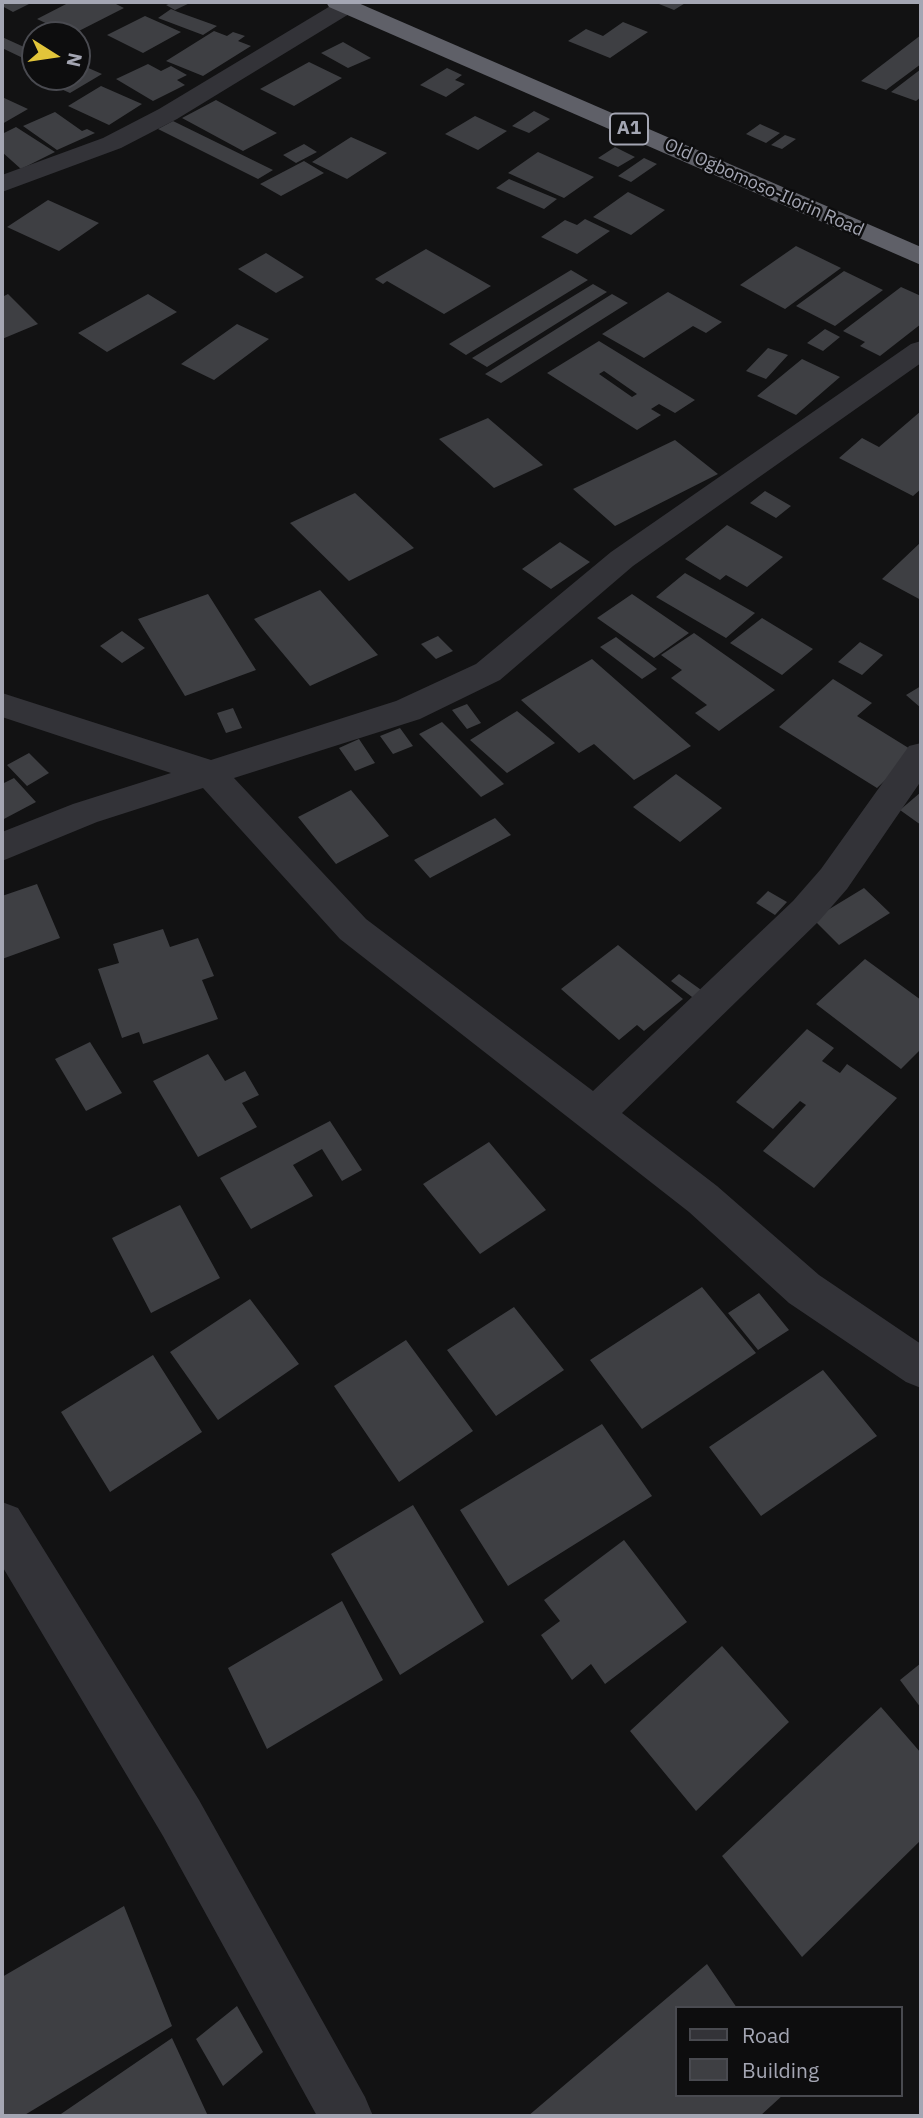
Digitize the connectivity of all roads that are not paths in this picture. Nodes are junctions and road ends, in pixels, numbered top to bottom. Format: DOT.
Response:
graph roads {
  1 [pos="342,4"];
  2 [pos="2,184"];
  3 [pos="921,257"];
  4 [pos="921,350"];
  5 [pos="2,705"];
  6 [pos="921,755"];
  7 [pos="208,772"];
  8 [pos="2,847"];
  9 [pos="594,1115"];
  10 [pos="921,1368"];
  11 [pos="2,1524"];
  12 [pos="346,2116"];
  1 -- 2 [label="street"];
  1 -- 3 [label="highway, Old Ogbomoso-Ilorin Road / A1"];
  4 -- 7 [label="street"];
  5 -- 7 [label="street"];
  6 -- 9 [label="street"];
  7 -- 8 [label="street"];
  7 -- 9 [label="street"];
  9 -- 10 [label="street"];
  11 -- 12 [label="street"];
}
